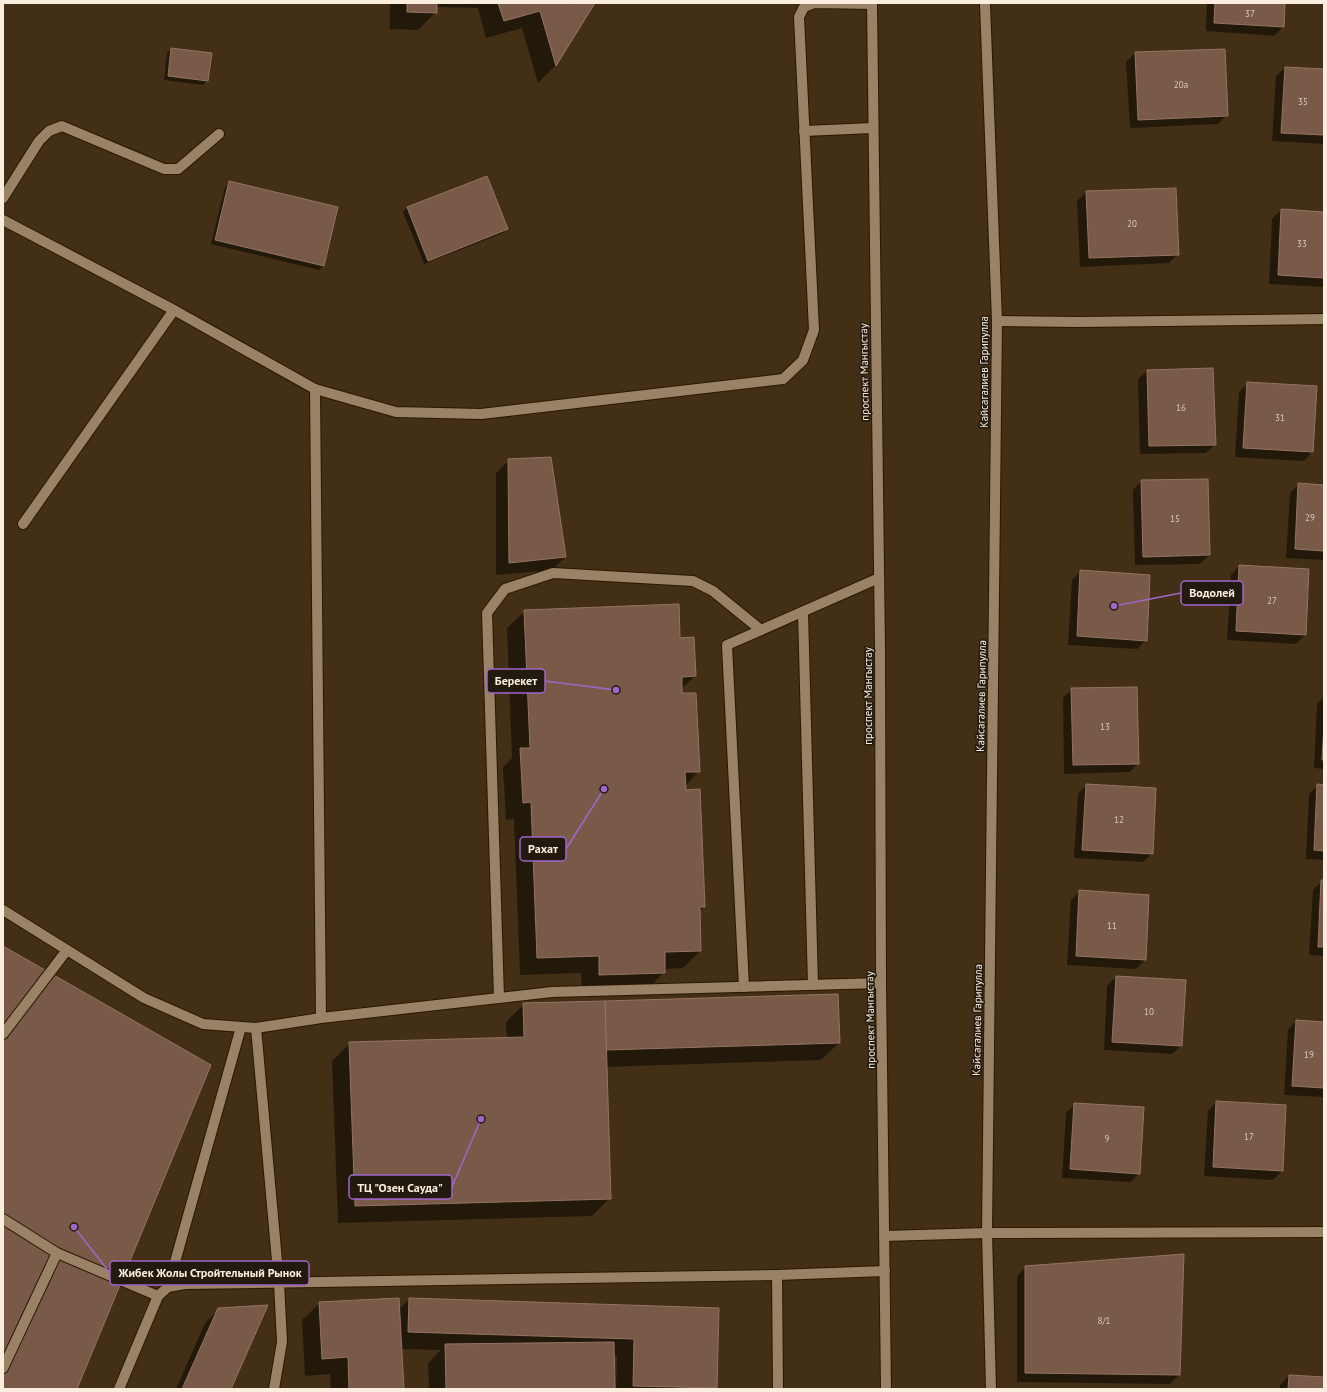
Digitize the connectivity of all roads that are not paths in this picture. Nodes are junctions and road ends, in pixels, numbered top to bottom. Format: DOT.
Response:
graph roads {
  1 [pos="872,3"];
  2 [pos="985,4"];
  3 [pos="873,128"];
  4 [pos="804,131"];
  5 [pos="218,134"];
  6 [pos="3,198"];
  7 [pos="3,220"];
  8 [pos="174,310"];
  9 [pos="1324,319"];
  10 [pos="997,321"];
  11 [pos="315,389"];
  12 [pos="23,524"];
  13 [pos="879,578"];
  14 [pos="802,612"];
  15 [pos="761,630"];
  16 [pos="3,910"];
  17 [pos="67,950"];
  18 [pos="881,983"];
  19 [pos="813,985"];
  20 [pos="744,987"];
  21 [pos="498,998"];
  22 [pos="321,1018"];
  23 [pos="241,1027"];
  24 [pos="256,1028"];
  25 [pos="3,1034"];
  26 [pos="3,1219"];
  27 [pos="1324,1232"];
  28 [pos="987,1233"];
  29 [pos="884,1236"];
  30 [pos="57,1253"];
  31 [pos="885,1271"];
  32 [pos="777,1275"];
  33 [pos="279,1283"];
  34 [pos="168,1287"];
  35 [pos="158,1296"];
  36 [pos="4,1363"];
  37 [pos="118,1389"];
  38 [pos="274,1389"];
  39 [pos="778,1389"];
  40 [pos="886,1389"];
  41 [pos="991,1389"];
  1 -- 3 [label="street, проспект Мангыстау"];
  1 -- 4 [label="street"];
  2 -- 10 [label="street, Кайсагалиев Гарипулла"];
  3 -- 4 [label="street"];
  3 -- 13 [label="street, проспект Мангыстау"];
  4 -- 11 [label="street"];
  5 -- 6 [label="street"];
  7 -- 8 [label="street"];
  8 -- 11 [label="street"];
  8 -- 12 [label="street"];
  9 -- 10 [label="street"];
  10 -- 28 [label="street, Кайсагалиев Гарипулла"];
  11 -- 22 [label="street"];
  13 -- 14 [label="street"];
  13 -- 18 [label="street, проспект Мангыстау"];
  14 -- 15 [label="street"];
  14 -- 19 [label="street"];
  15 -- 20 [label="street"];
  15 -- 21 [label="street"];
  16 -- 17 [label="street"];
  17 -- 23 [label="street"];
  17 -- 25 [label="street"];
  18 -- 19 [label="street"];
  18 -- 29 [label="street, проспект Мангыстау"];
  19 -- 20 [label="street"];
  20 -- 21 [label="street"];
  21 -- 22 [label="street"];
  22 -- 24 [label="street"];
  23 -- 24 [label="street"];
  23 -- 34 [label="street"];
  24 -- 33 [label="street"];
  26 -- 30 [label="street"];
  27 -- 28 [label="street"];
  28 -- 29 [label="street"];
  28 -- 41 [label="street, Кайсагалиев Гарипулла"];
  29 -- 31 [label="street, проспект Мангыстау"];
  30 -- 35 [label="street"];
  30 -- 36 [label="street"];
  31 -- 32 [label="street"];
  31 -- 40 [label="street, проспект Мангыстау"];
  32 -- 33 [label="street"];
  32 -- 39 [label="street"];
  33 -- 34 [label="street"];
  33 -- 38 [label="street"];
  34 -- 35 [label="street"];
  35 -- 37 [label="street"];
}
